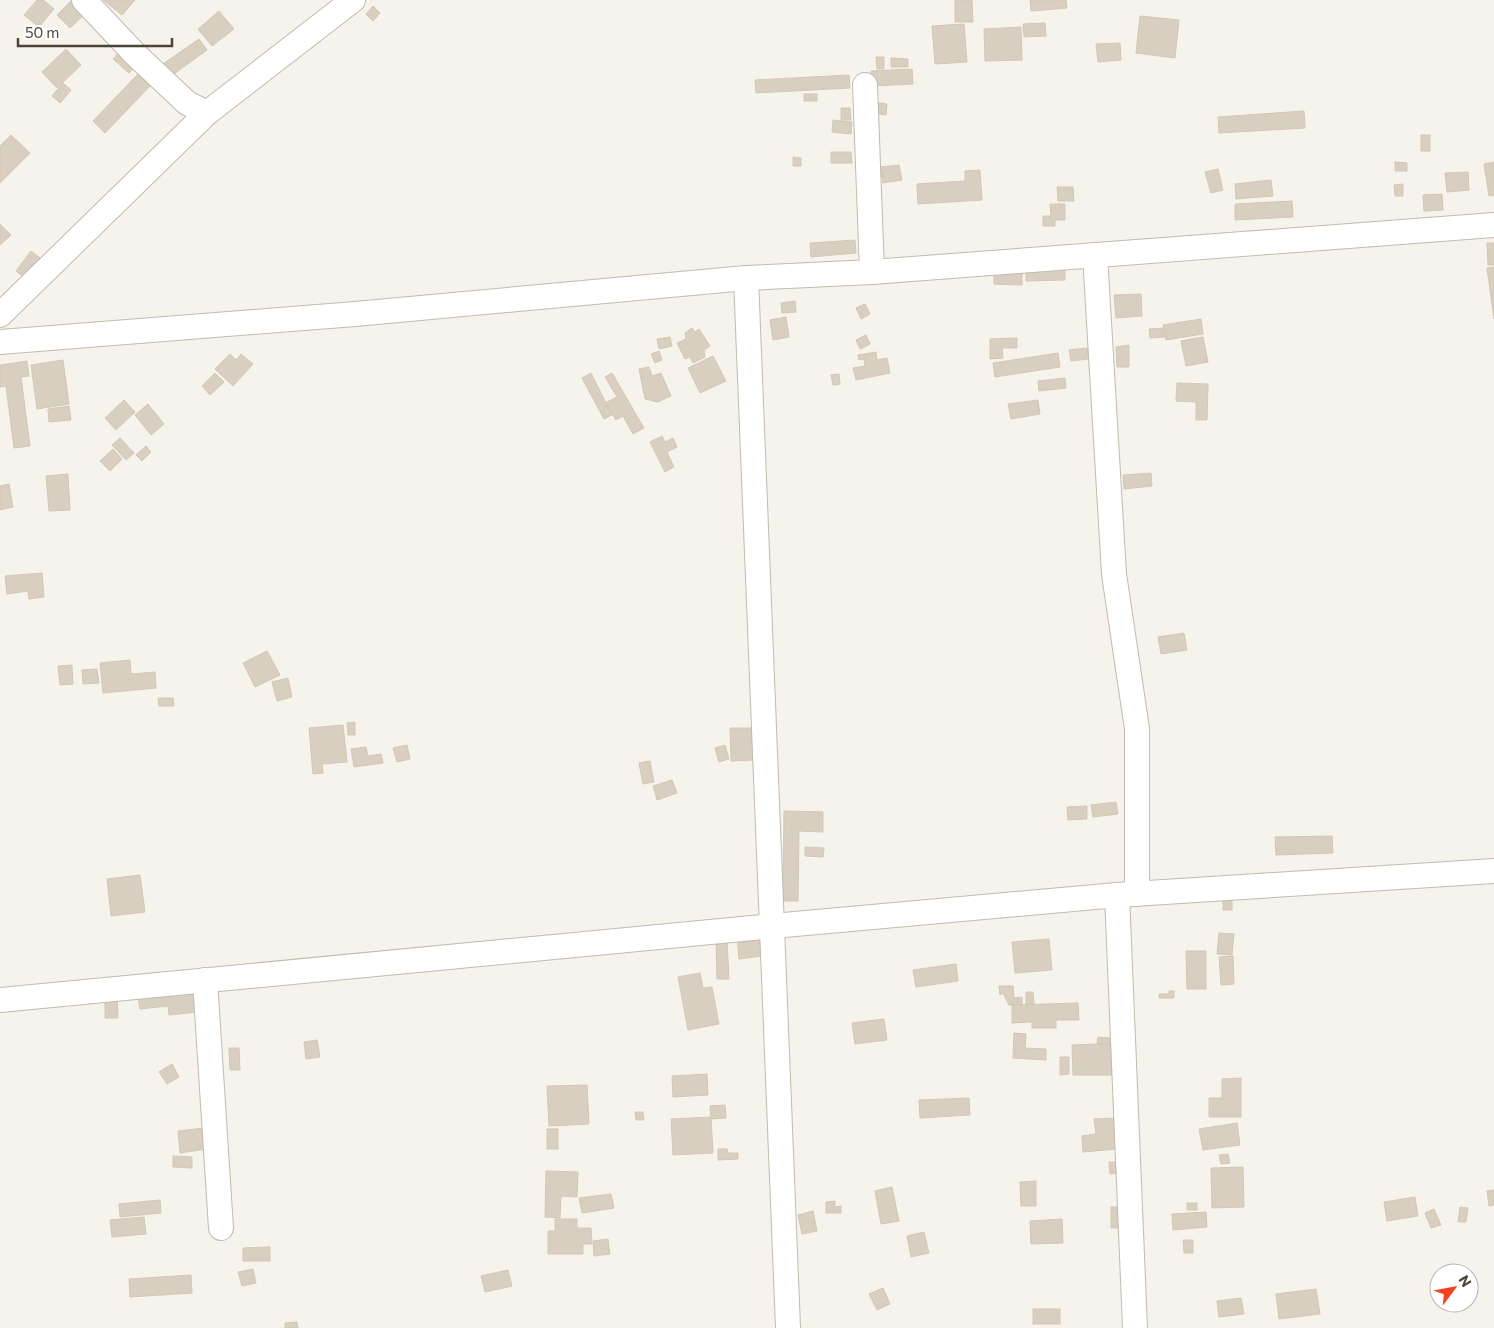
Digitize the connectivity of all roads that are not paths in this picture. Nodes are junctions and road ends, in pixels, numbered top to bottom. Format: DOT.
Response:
graph roads {
  1 [pos="84,0"];
  2 [pos="352,0"];
  3 [pos="865,85"];
  4 [pos="207,112"];
  5 [pos="1494,225"];
  6 [pos="1096,255"];
  7 [pos="872,272"];
  8 [pos="746,278"];
  9 [pos="0,315"];
  10 [pos="0,342"];
  11 [pos="1494,871"];
  12 [pos="1127,894"];
  13 [pos="773,926"];
  14 [pos="205,980"];
  15 [pos="0,1000"];
  16 [pos="221,1228"];
  17 [pos="788,1328"];
  18 [pos="1135,1328"];
  1 -- 4 [label="street"];
  2 -- 4 [label="street"];
  3 -- 7 [label="street"];
  4 -- 9 [label="street"];
  5 -- 6 [label="street"];
  6 -- 7 [label="street"];
  6 -- 12 [label="street"];
  7 -- 8 [label="street"];
  8 -- 10 [label="street"];
  8 -- 13 [label="street"];
  11 -- 12 [label="street"];
  12 -- 13 [label="street"];
  12 -- 18 [label="street"];
  13 -- 14 [label="street"];
  13 -- 17 [label="street"];
  14 -- 15 [label="street"];
  14 -- 16 [label="street"];
}
